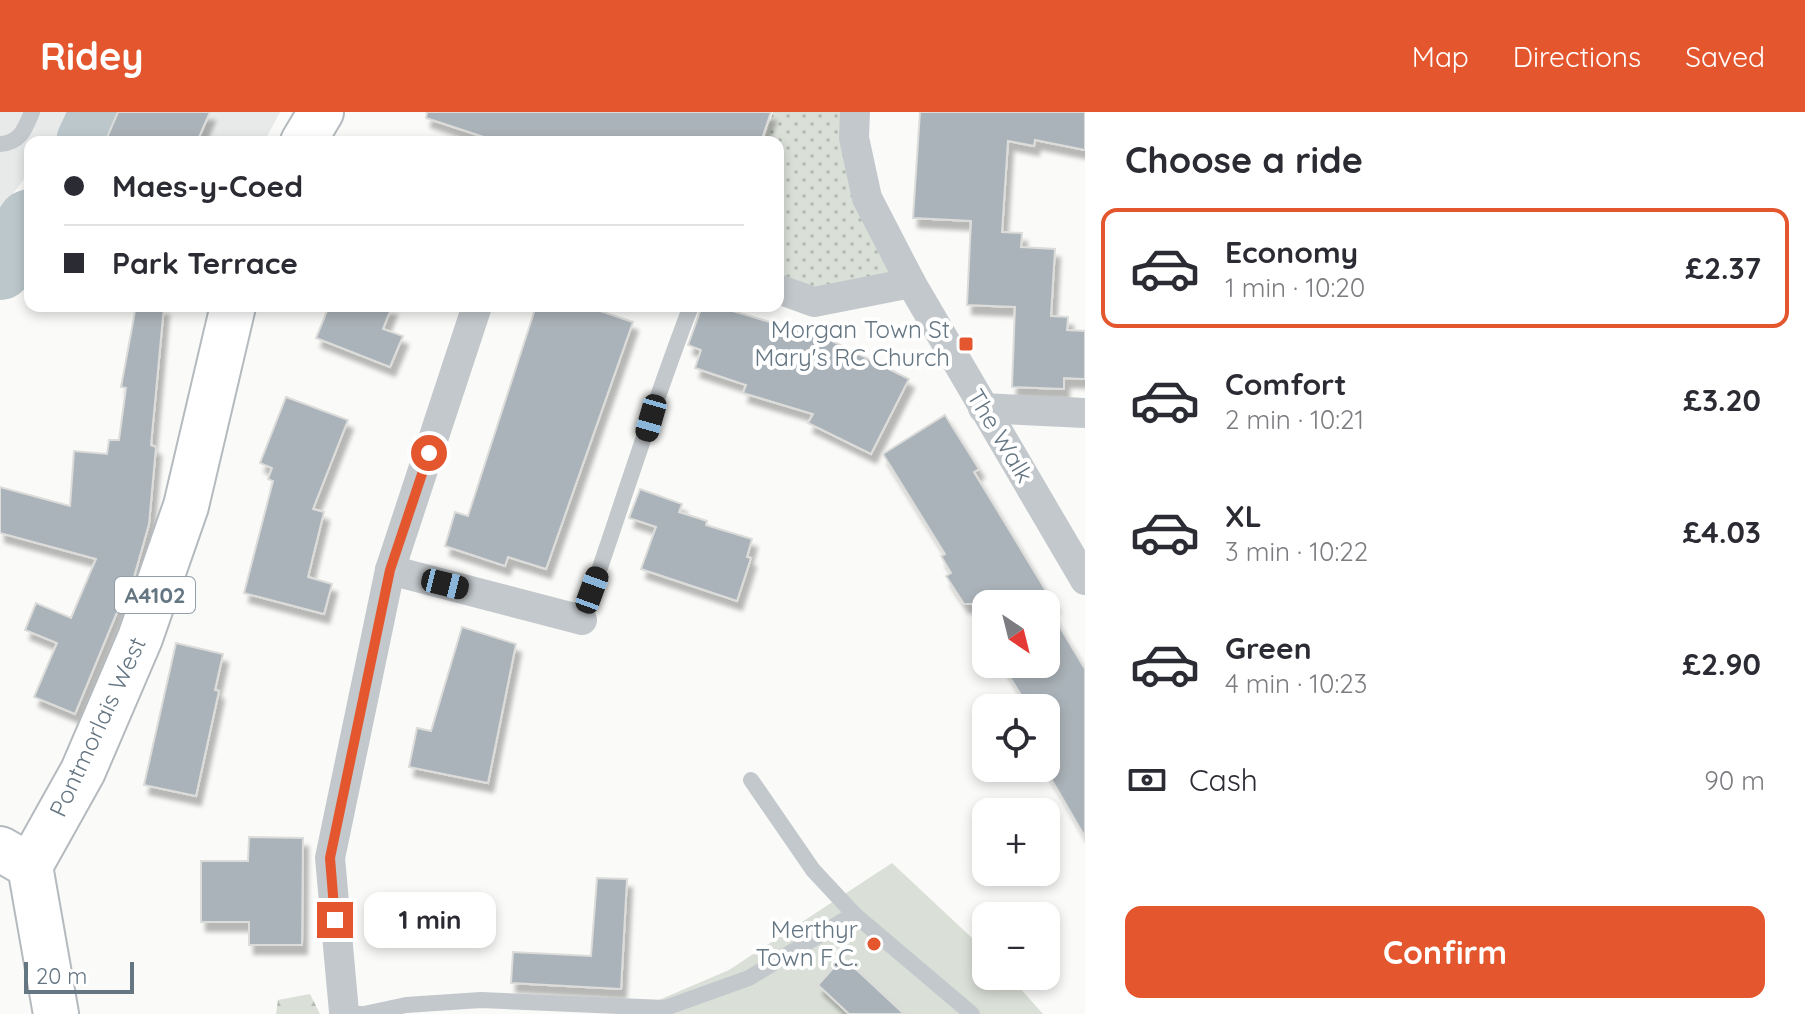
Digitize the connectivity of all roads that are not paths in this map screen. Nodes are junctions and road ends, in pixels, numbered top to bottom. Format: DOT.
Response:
graph roads {
  1 [pos="32,112"];
  2 [pos="321,112"];
  3 [pos="855,112"];
  4 [pos="307,136"];
  5 [pos="5,144"];
  6 [pos="911,283"];
  7 [pos="784,291"];
  8 [pos="232,312"];
  9 [pos="475,312"];
  10 [pos="689,312"];
  11 [pos="983,408"];
  12 [pos="1085,413"];
  13 [pos="390,570"];
  14 [pos="1085,580"];
  15 [pos="582,620"];
  16 [pos="751,780"];
  17 [pos="15,857"];
  18 [pos="854,914"];
  19 [pos="660,1011"];
  20 [pos="344,1013"];
  21 [pos="56,1014"];
  22 [pos="972,1014"];
  1 -- 5 [label="lane"];
  2 -- 4 [label="main road"];
  3 -- 6 [label="street, The Walk"];
  6 -- 7 [label="street"];
  6 -- 11 [label="street, The Walk"];
  8 -- 17 [label="main road, Pontmorlais West / A4102"];
  9 -- 13 [label="street"];
  10 -- 15 [label="lane"];
  11 -- 12 [label="street"];
  11 -- 14 [label="street, The Walk"];
  13 -- 15 [label="street"];
  13 -- 20 [label="street"];
  16 -- 18 [label="lane"];
  17 -- 21 [label="main road, A4102"];
  18 -- 19 [label="lane"];
  18 -- 22 [label="lane"];
  19 -- 20 [label="lane"];
}
